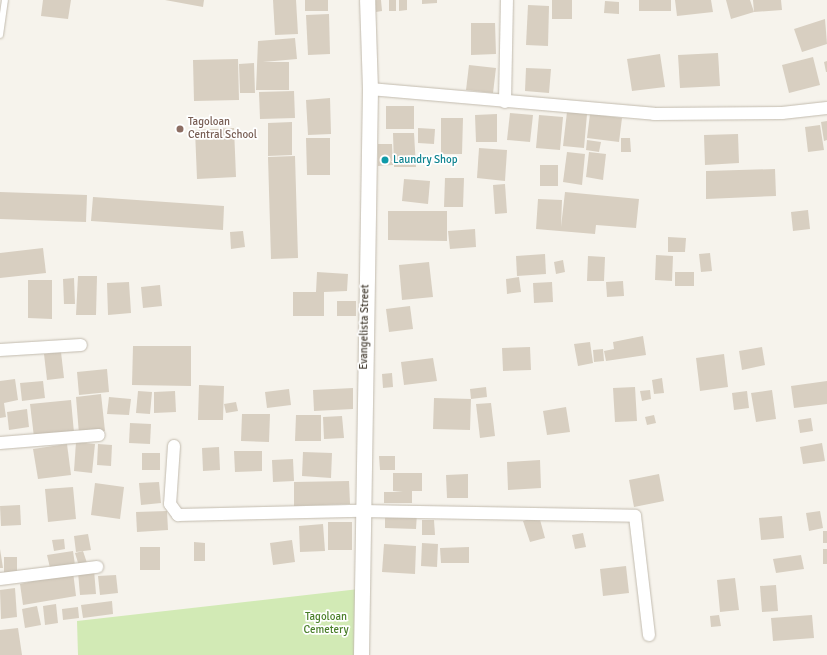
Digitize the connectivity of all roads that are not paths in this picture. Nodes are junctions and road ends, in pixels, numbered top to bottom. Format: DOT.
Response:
graph roads {
  1 [pos="5,0"];
  2 [pos="367,0"];
  3 [pos="507,0"];
  4 [pos="0,35"];
  5 [pos="370,89"];
  6 [pos="505,102"];
  7 [pos="827,108"];
  8 [pos="81,345"];
  9 [pos="0,350"];
  10 [pos="99,435"];
  11 [pos="0,443"];
  12 [pos="174,446"];
  13 [pos="361,511"];
  14 [pos="97,567"];
  15 [pos="0,579"];
  16 [pos="649,635"];
  17 [pos="360,655"];
  1 -- 4 [label="lane"];
  2 -- 5 [label="street, Evangelista Street"];
  3 -- 6 [label="street"];
  5 -- 6 [label="street"];
  5 -- 13 [label="street, Evangelista Street"];
  6 -- 7 [label="street"];
  8 -- 9 [label="street"];
  10 -- 11 [label="street"];
  12 -- 13 [label="street"];
  13 -- 16 [label="street"];
  13 -- 17 [label="street, Evangelista Street"];
  14 -- 15 [label="street"];
}
